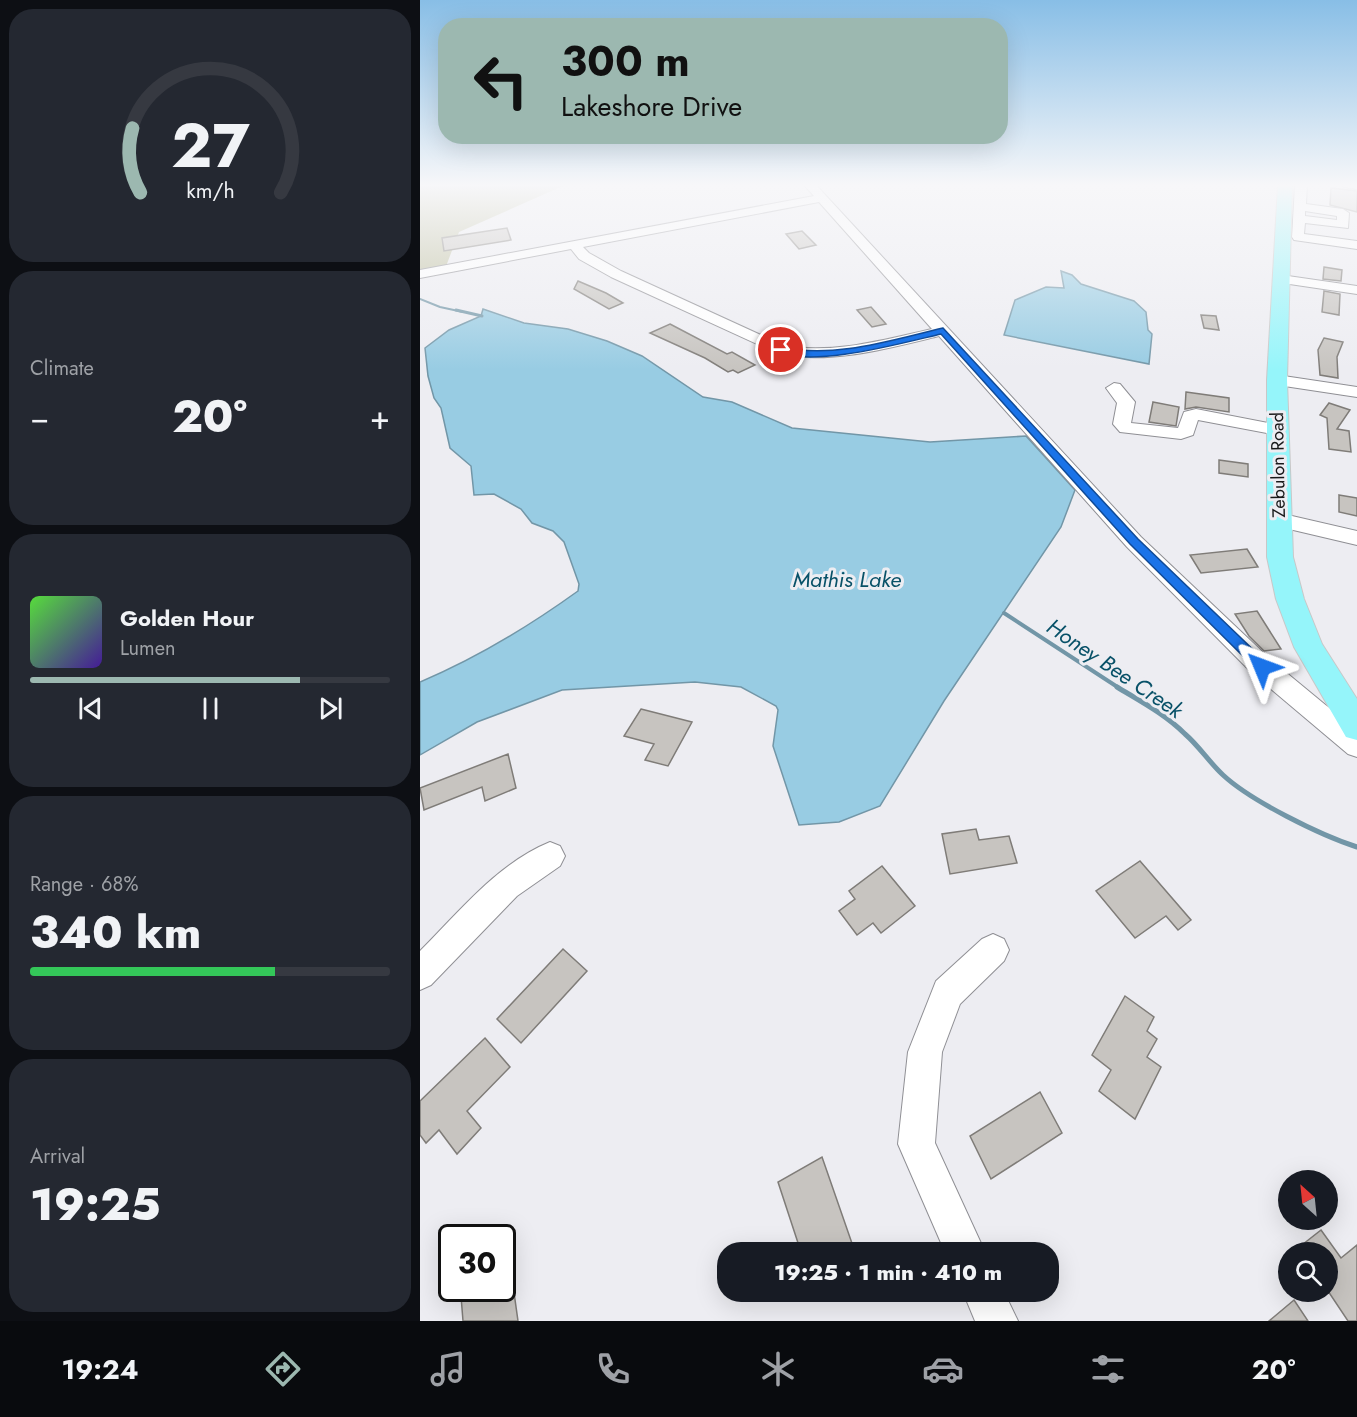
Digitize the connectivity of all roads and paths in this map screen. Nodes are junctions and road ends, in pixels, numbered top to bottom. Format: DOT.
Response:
graph roads {
  1 [pos="499,247"];
  2 [pos="561,247"];
  3 [pos="576,247"];
  4 [pos="866,247"];
  5 [pos="1289,247"];
  6 [pos="442,270"];
  7 [pos="420,274"];
  8 [pos="1281,279"];
  9 [pos="1357,290"];
  10 [pos="943,331"];
  11 [pos="1277,380"];
  12 [pos="1114,388"];
  13 [pos="1357,392"];
  14 [pos="1278,430"];
  15 [pos="1279,520"];
  16 [pos="1357,538"];
  17 [pos="1325,678"];
  18 [pos="1295,695"];
  19 [pos="1357,727"];
  20 [pos="1357,746"];
  21 [pos="550,856"];
  22 [pos="993,950"];
  23 [pos="420,974"];
  24 [pos="960,1242"];
  25 [pos="988,1302"];
  26 [pos="997,1321"];
  1 -- 6 [label="street"];
  2 -- 6 [label="street"];
  3 -- 10 [label="street"];
  4 -- 10 [label="street"];
  5 -- 8 [label="main road, Zebulon Road"];
  6 -- 7 [label="street"];
  8 -- 9 [label="street"];
  8 -- 11 [label="main road, Zebulon Road"];
  10 -- 18 [label="street"];
  11 -- 13 [label="street"];
  11 -- 14 [label="main road, Zebulon Road"];
  12 -- 14 [label="street"];
  14 -- 15 [label="main road, Zebulon Road"];
  15 -- 16 [label="street"];
  15 -- 17 [label="main road, Zebulon Road"];
  17 -- 18 [label="street"];
  17 -- 19 [label="main road, Zebulon Road"];
  18 -- 20 [label="street"];
  21 -- 23 [label="street"];
  22 -- 24 [label="street"];
  25 -- 26 [label="street"];
}
